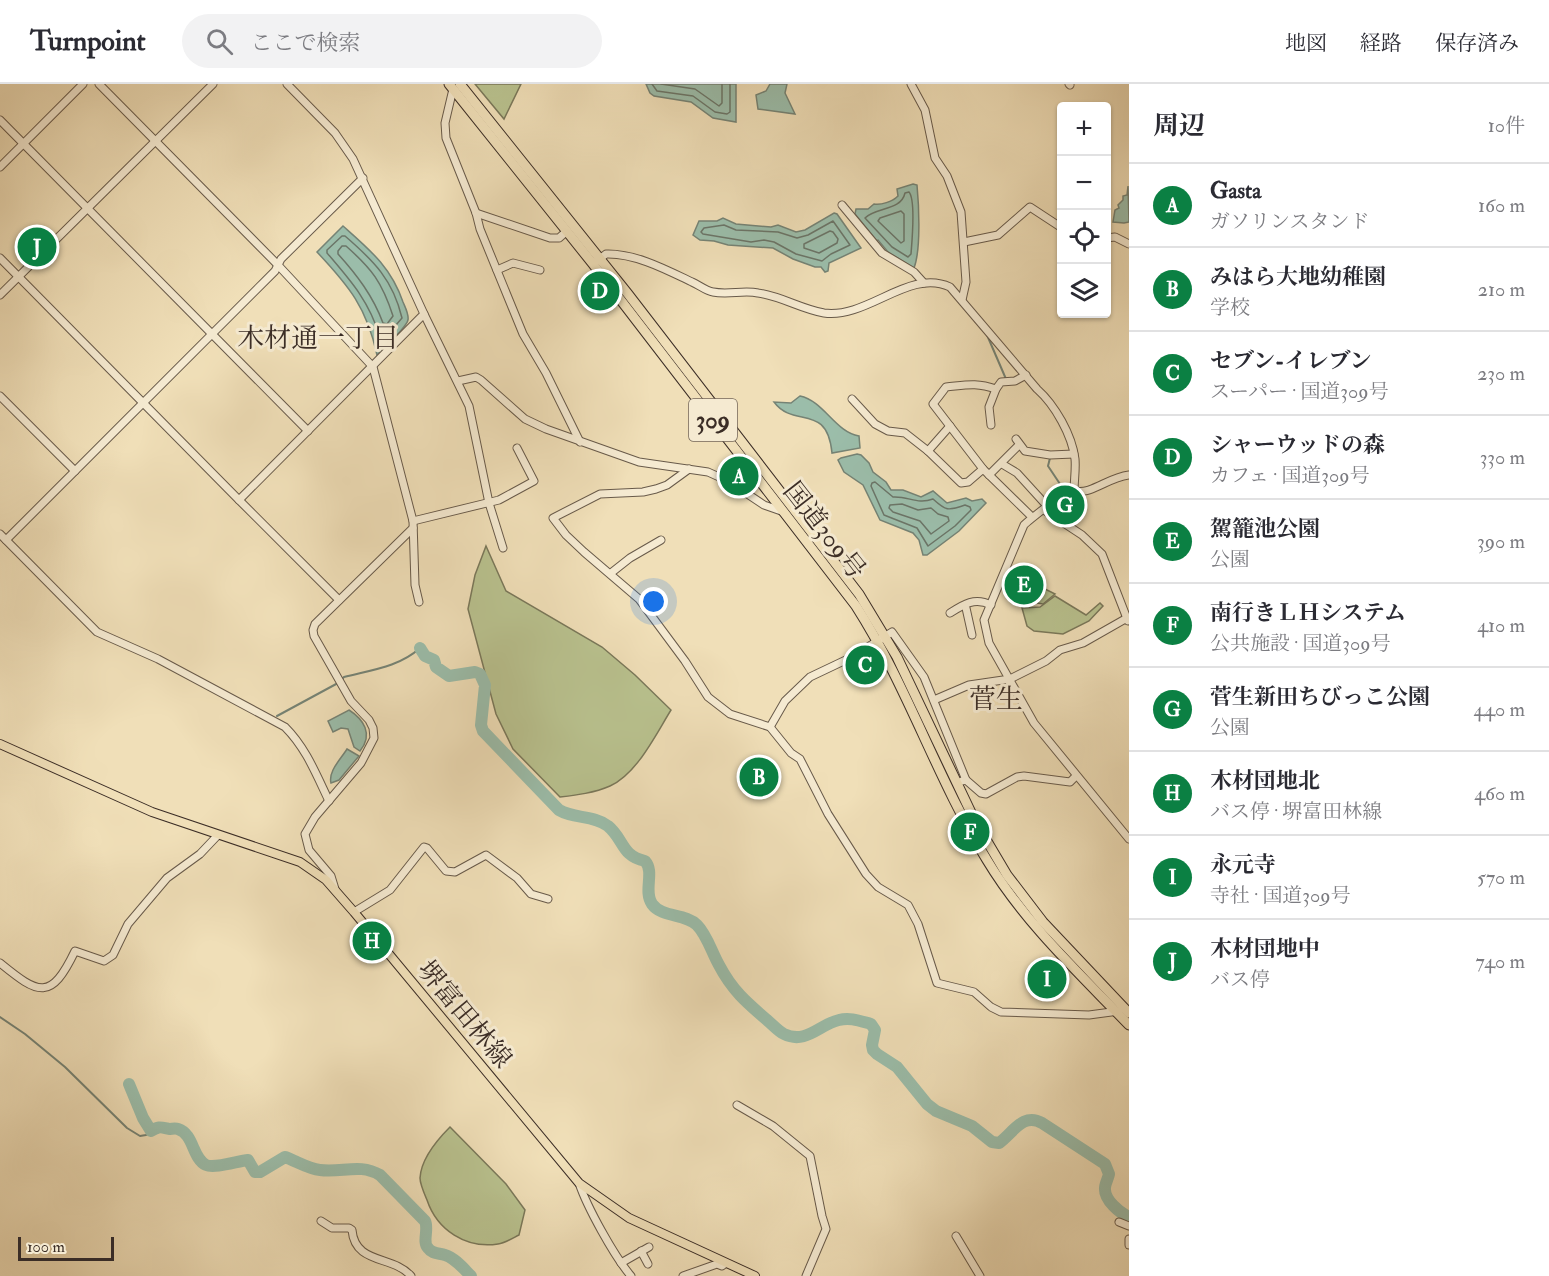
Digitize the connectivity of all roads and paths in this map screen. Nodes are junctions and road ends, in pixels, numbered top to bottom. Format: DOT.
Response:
graph roads {
  1 [pos="83,84"];
  2 [pos="99,84"];
  3 [pos="213,84"];
  4 [pos="287,84"];
  5 [pos="911,84"];
  6 [pos="454,86"];
  7 [pos="0,120"];
  8 [pos="155,141"];
  9 [pos="23,143"];
  10 [pos="0,167"];
  11 [pos="363,178"];
  12 [pos="842,205"];
  13 [pos="87,208"];
  14 [pos="476,213"];
  15 [pos="1057,225"];
  16 [pos="567,231"];
  17 [pos="1111,238"];
  18 [pos="964,242"];
  19 [pos="1129,244"];
  20 [pos="0,258"];
  21 [pos="596,261"];
  22 [pos="278,265"];
  23 [pos="496,270"];
  24 [pos="540,270"];
  25 [pos="19,276"];
  26 [pos="924,282"];
  27 [pos="0,295"];
  28 [pos="962,300"];
  29 [pos="424,314"];
  30 [pos="212,334"];
  31 [pos="373,367"];
  32 [pos="1026,375"];
  33 [pos="458,381"];
  34 [pos="996,389"];
  35 [pos="0,396"];
  36 [pos="852,399"];
  37 [pos="143,402"];
  38 [pos="991,425"];
  39 [pos="951,426"];
  40 [pos="308,431"];
  41 [pos="580,442"];
  42 [pos="517,448"];
  43 [pos="928,451"];
  44 [pos="1074,454"];
  45 [pos="1002,464"];
  46 [pos="689,468"];
  47 [pos="983,469"];
  48 [pos="75,471"];
  49 [pos="989,475"];
  50 [pos="1129,475"];
  51 [pos="1074,492"];
  52 [pos="239,500"];
  53 [pos="489,503"];
  54 [pos="1046,509"];
  55 [pos="784,512"];
  56 [pos="1032,517"];
  57 [pos="413,524"];
  58 [pos="0,534"];
  59 [pos="6,540"];
  60 [pos="661,540"];
  61 [pos="503,548"];
  62 [pos="610,573"];
  63 [pos="339,600"];
  64 [pos="418,602"];
  65 [pos="991,605"];
  66 [pos="966,608"];
  67 [pos="950,613"];
  68 [pos="1128,618"];
  69 [pos="985,624"];
  70 [pos="881,638"];
  71 [pos="1010,679"];
  72 [pos="934,700"];
  73 [pos="770,727"];
  74 [pos="0,744"];
  75 [pos="1076,776"];
  76 [pos="966,780"];
  77 [pos="955,782"];
  78 [pos="329,801"];
  79 [pos="218,835"];
  80 [pos="1129,839"];
  81 [pos="335,889"];
  82 [pos="548,899"];
  83 [pos="354,912"];
  84 [pos="0,963"];
  85 [pos="1123,1011"];
  86 [pos="1129,1025"];
  87 [pos="737,1105"];
  88 [pos="579,1183"];
  89 [pos="321,1221"];
  90 [pos="1119,1222"];
  91 [pos="1129,1226"];
  92 [pos="956,1236"];
  93 [pos="1129,1239"];
  94 [pos="1129,1245"];
  95 [pos="649,1246"];
  96 [pos="641,1251"];
  97 [pos="621,1263"];
  98 [pos="648,1263"];
  99 [pos="726,1263"];
  100 [pos="411,1276"];
  101 [pos="631,1276"];
  102 [pos="683,1276"];
  103 [pos="755,1276"];
  104 [pos="806,1276"];
  105 [pos="980,1276"];
  1 -- 9 [label="street"];
  2 -- 8 [label="street"];
  3 -- 8 [label="street"];
  4 -- 11 [label="street"];
  5 -- 18 [label="street"];
  6 -- 14 [label="street"];
  6 -- 16 [label="highway, 国道309号 / 309"];
  6 -- 21 [label="highway, 国道309号 / 309"];
  7 -- 9 [label="street"];
  8 -- 13 [label="street"];
  8 -- 22 [label="street"];
  9 -- 10 [label="street"];
  9 -- 13 [label="street"];
  11 -- 22 [label="street"];
  11 -- 29 [label="street"];
  12 -- 26 [label="street"];
  13 -- 25 [label="street"];
  13 -- 30 [label="street"];
  14 -- 16 [label="street"];
  14 -- 23 [label="street"];
  15 -- 18 [label="street"];
  16 -- 21 [label="highway, 国道309号 / 309"];
  17 -- 19 [label="street"];
  18 -- 28 [label="street"];
  20 -- 25 [label="street"];
  21 -- 26 [label="street"];
  21 -- 55 [label="highway, 国道309号 / 309"];
  21 -- 70 [label="highway, 国道309号 / 309"];
  22 -- 30 [label="street"];
  22 -- 31 [label="street"];
  23 -- 24 [label="street"];
  23 -- 41 [label="street"];
  25 -- 27 [label="street"];
  25 -- 37 [label="street"];
  26 -- 28 [label="street"];
  28 -- 32 [label="street"];
  29 -- 31 [label="street"];
  29 -- 33 [label="street"];
  30 -- 37 [label="street"];
  30 -- 40 [label="street"];
  31 -- 40 [label="street"];
  31 -- 57 [label="street"];
  32 -- 34 [label="street"];
  32 -- 44 [label="street"];
  33 -- 41 [label="street"];
  33 -- 53 [label="street"];
  34 -- 38 [label="street"];
  34 -- 39 [label="street"];
  35 -- 48 [label="street"];
  36 -- 43 [label="street"];
  37 -- 48 [label="street"];
  37 -- 52 [label="street"];
  39 -- 43 [label="street"];
  39 -- 47 [label="street"];
  40 -- 52 [label="street"];
  41 -- 46 [label="street"];
  42 -- 53 [label="street"];
  43 -- 47 [label="street"];
  44 -- 45 [label="street"];
  44 -- 51 [label="street"];
  45 -- 49 [label="street"];
  45 -- 54 [label="street"];
  46 -- 55 [label="street"];
  46 -- 62 [label="street"];
  47 -- 49 [label="street"];
  48 -- 59 [label="street"];
  49 -- 56 [label="street"];
  50 -- 51 [label="street"];
  51 -- 54 [label="street"];
  52 -- 63 [label="street"];
  53 -- 57 [label="street"];
  53 -- 61 [label="street"];
  54 -- 56 [label="street"];
  54 -- 68 [label="street"];
  55 -- 70 [label="highway, 国道309号 / 309"];
  56 -- 65 [label="street"];
  57 -- 63 [label="street"];
  57 -- 64 [label="street"];
  58 -- 59 [label="street"];
  59 -- 78 [label="street"];
  60 -- 62 [label="street"];
  62 -- 73 [label="street"];
  63 -- 78 [label="street"];
  65 -- 67 [label="street"];
  65 -- 69 [label="street"];
  66 -- 69 [label="street"];
  68 -- 71 [label="street"];
  69 -- 71 [label="street"];
  70 -- 72 [label="street"];
  70 -- 73 [label="street"];
  70 -- 77 [label="highway, 国道309号 / 309"];
  70 -- 85 [label="highway, 国道309号 / 309"];
  71 -- 72 [label="street"];
  71 -- 75 [label="street"];
  72 -- 76 [label="street"];
  73 -- 85 [label="street"];
  74 -- 79 [label="main road, 堺富田林線"];
  75 -- 76 [label="street"];
  75 -- 80 [label="street"];
  76 -- 77 [label="street"];
  77 -- 85 [label="highway, 国道309号 / 309"];
  78 -- 81 [label="street"];
  79 -- 81 [label="main road, 堺富田林線"];
  79 -- 84 [label="street"];
  81 -- 83 [label="main road, 堺富田林線"];
  82 -- 83 [label="street"];
  83 -- 88 [label="main road, 堺富田林線"];
  85 -- 86 [label="highway, 国道309号 / 309"];
  87 -- 104 [label="street"];
  88 -- 97 [label="street"];
  88 -- 99 [label="main road, 堺富田林線"];
  89 -- 100 [label="street"];
  90 -- 91 [label="street"];
  92 -- 105 [label="street"];
  93 -- 94 [label="street"];
  95 -- 96 [label="street"];
  96 -- 97 [label="street"];
  96 -- 98 [label="street"];
  97 -- 101 [label="street"];
  99 -- 102 [label="street"];
  99 -- 103 [label="main road, 堺富田林線"];
}
